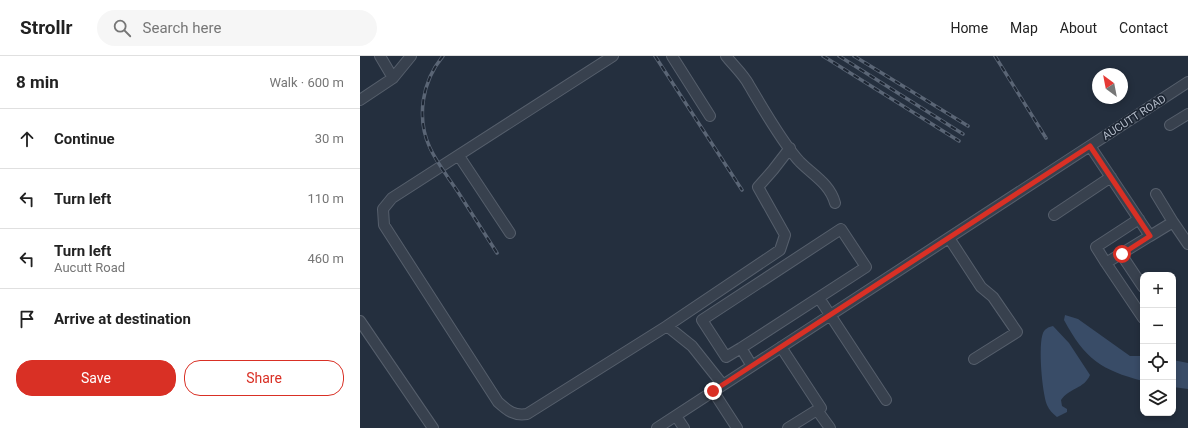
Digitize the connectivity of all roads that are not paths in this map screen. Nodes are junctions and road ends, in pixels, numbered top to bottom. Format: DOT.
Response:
graph roads {
  1 [pos="380,56"];
  2 [pos="411,56"];
  3 [pos="613,56"];
  4 [pos="672,56"];
  5 [pos="726,56"];
  6 [pos="393,78"];
  7 [pos="1188,82"];
  8 [pos="360,100"];
  9 [pos="1188,114"];
  10 [pos="710,116"];
  11 [pos="1170,125"];
  12 [pos="1090,146"];
  13 [pos="790,148"];
  14 [pos="459,156"];
  15 [pos="1111,177"];
  16 [pos="1156,194"];
  17 [pos="835,203"];
  18 [pos="1054,215"];
  19 [pos="1139,219"];
  20 [pos="1173,222"];
  21 [pos="510,234"];
  22 [pos="1150,236"];
  23 [pos="949,238"];
  24 [pos="1188,244"];
  25 [pos="1122,254"];
  26 [pos="1106,263"];
  27 [pos="1140,283"];
  28 [pos="819,298"];
  29 [pos="1140,314"];
  30 [pos="830,315"];
  31 [pos="360,321"];
  32 [pos="667,326"];
  33 [pos="781,347"];
  34 [pos="741,348"];
  35 [pos="974,359"];
  36 [pos="752,366"];
  37 [pos="723,385"];
  38 [pos="713,391"];
  39 [pos="886,400"];
  40 [pos="817,410"];
  41 [pos="676,416"];
  42 [pos="433,428"];
  43 [pos="657,428"];
  44 [pos="684,428"];
  45 [pos="737,428"];
  46 [pos="788,428"];
  47 [pos="830,428"];
  1 -- 6 [label="street"];
  2 -- 6 [label="street"];
  3 -- 14 [label="street"];
  4 -- 10 [label="street"];
  5 -- 13 [label="street"];
  6 -- 8 [label="street"];
  7 -- 12 [label="street, AUCUTT ROAD"];
  9 -- 11 [label="street"];
  12 -- 15 [label="street"];
  12 -- 23 [label="street, AUCUTT ROAD"];
  13 -- 17 [label="street"];
  13 -- 32 [label="street"];
  14 -- 21 [label="street"];
  14 -- 32 [label="street"];
  15 -- 18 [label="street"];
  15 -- 19 [label="street"];
  16 -- 20 [label="street"];
  19 -- 22 [label="street"];
  19 -- 26 [label="street"];
  20 -- 22 [label="street"];
  20 -- 24 [label="street"];
  22 -- 25 [label="street"];
  23 -- 30 [label="street, AUCUTT ROAD"];
  23 -- 35 [label="street"];
  25 -- 26 [label="street"];
  25 -- 27 [label="street"];
  26 -- 29 [label="street"];
  28 -- 30 [label="street"];
  28 -- 34 [label="street"];
  28 -- 34 [label="street"];
  30 -- 33 [label="street, AUCUTT ROAD"];
  30 -- 39 [label="street"];
  31 -- 42 [label="street"];
  32 -- 37 [label="street"];
  33 -- 36 [label="street, AUCUTT ROAD"];
  33 -- 40 [label="street"];
  34 -- 36 [label="street"];
  36 -- 37 [label="street, AUCUTT ROAD"];
  37 -- 38 [label="street, AUCUTT ROAD"];
  38 -- 41 [label="street, AUCUTT ROAD"];
  38 -- 45 [label="street"];
  40 -- 46 [label="street"];
  40 -- 47 [label="street"];
  41 -- 43 [label="street, AUCUTT ROAD"];
  41 -- 44 [label="street"];
}
